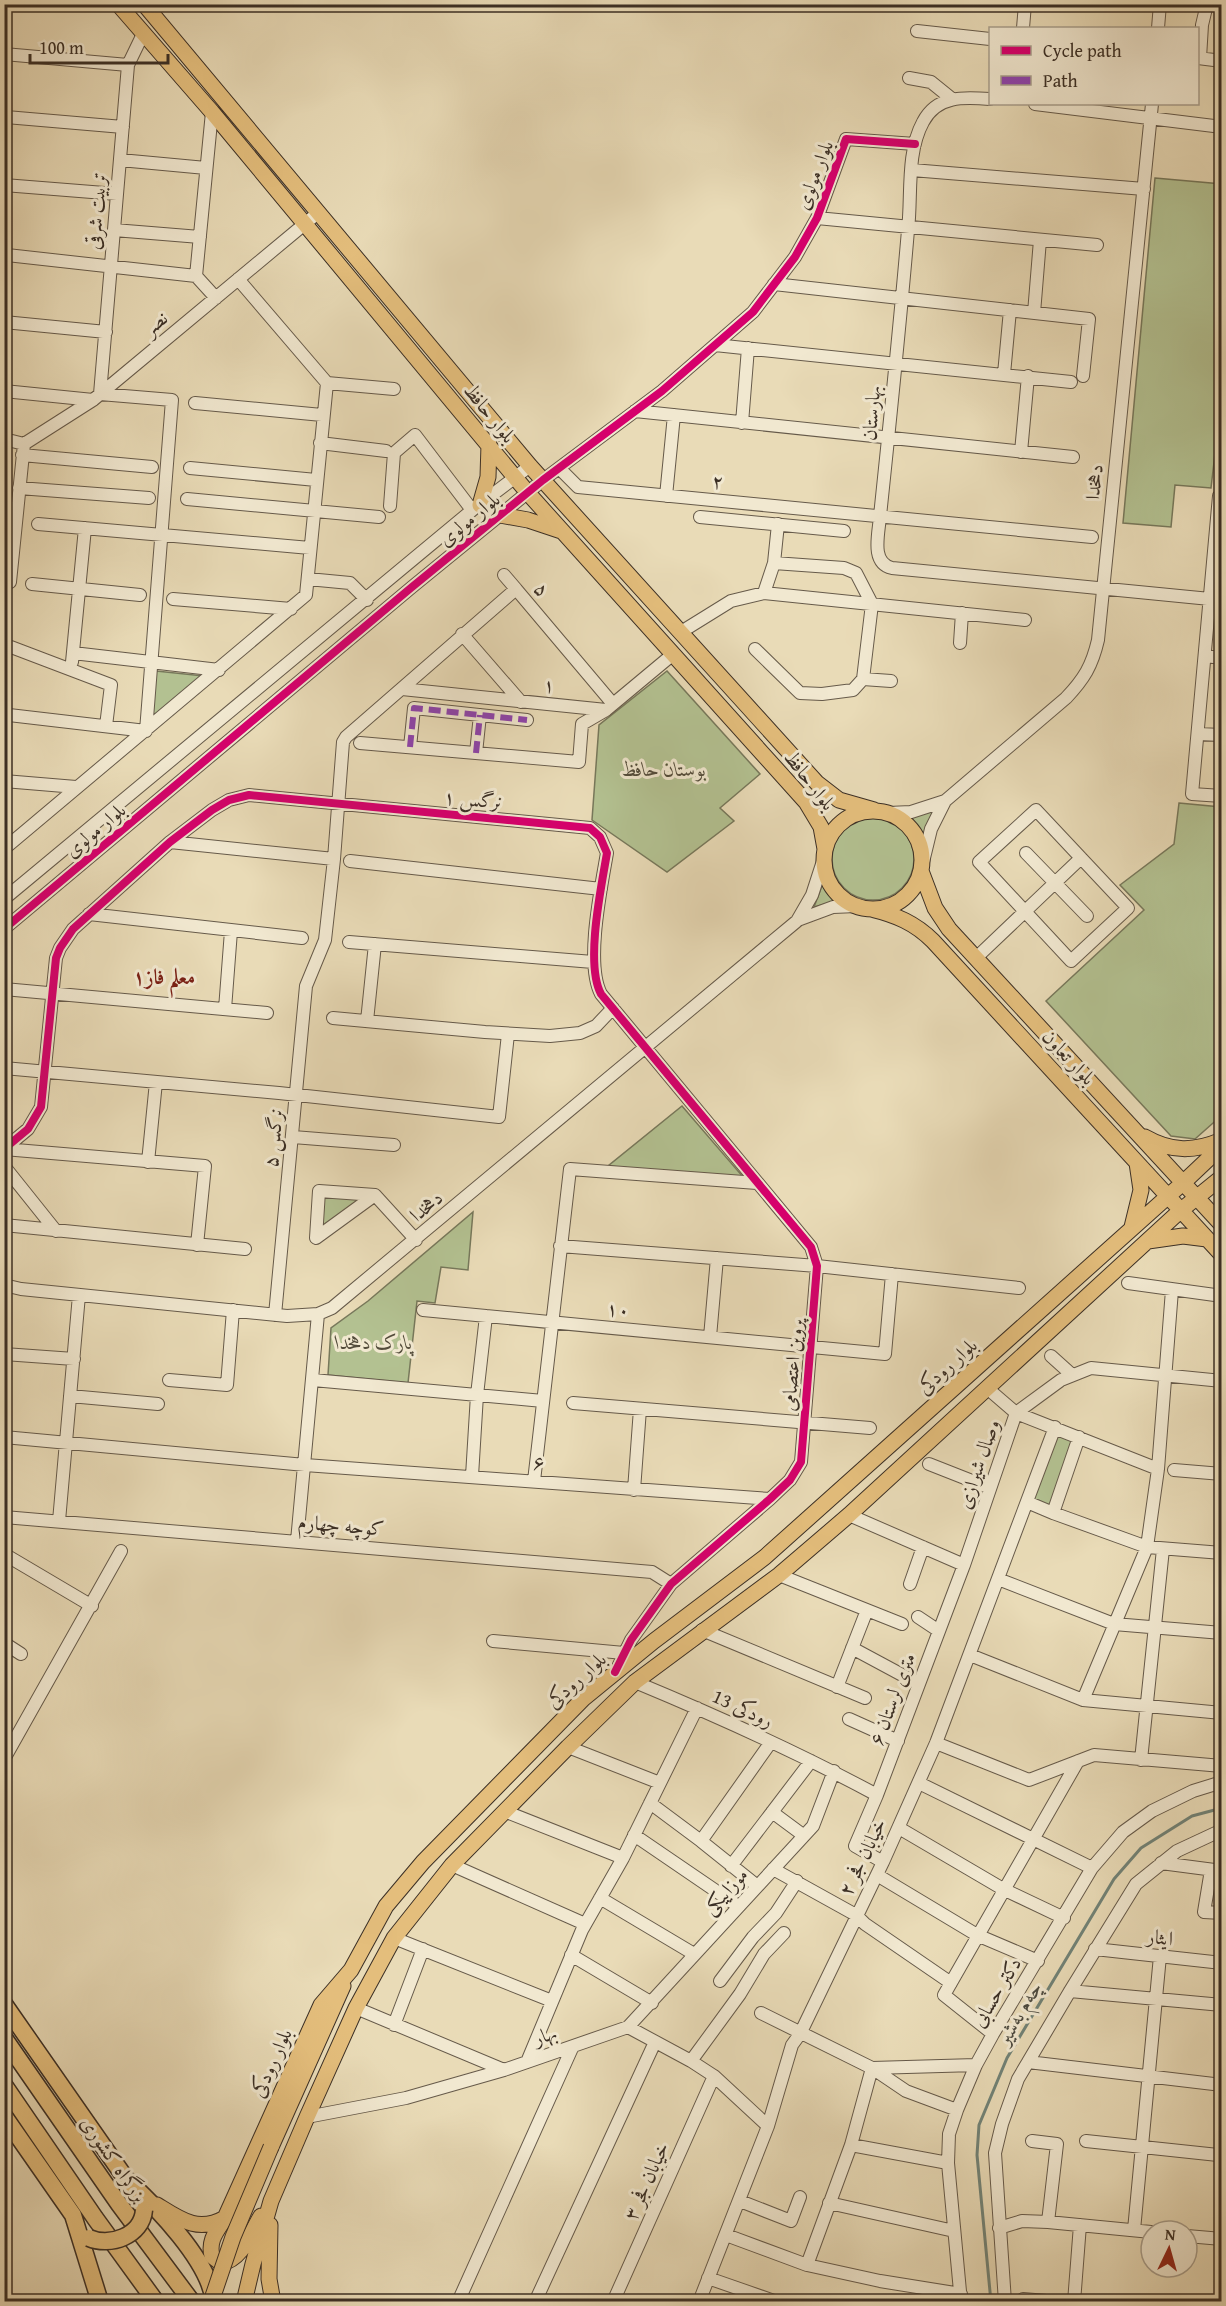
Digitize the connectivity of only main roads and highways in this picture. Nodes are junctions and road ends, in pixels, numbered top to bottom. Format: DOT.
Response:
graph roads {
  1 [pos="118,4"];
  2 [pos="144,4"];
  3 [pos="489,444"];
  4 [pos="476,507"];
  5 [pos="500,515"];
  6 [pos="562,532"];
  7 [pos="881,812"];
  8 [pos="824,854"];
  9 [pos="922,867"];
  10 [pos="864,907"];
  11 [pos="1132,1128"];
  12 [pos="1221,1140"];
  13 [pos="1221,1146"];
  14 [pos="1136,1160"];
  15 [pos="1221,1177"];
  16 [pos="1182,1183"];
  17 [pos="1168,1196"];
  18 [pos="1195,1198"];
  19 [pos="1181,1210"];
  20 [pos="1221,1225"];
  21 [pos="1131,1230"];
  22 [pos="1207,1239"];
  23 [pos="1148,1241"];
  24 [pos="1221,1255"];
  25 [pos="765,1557"];
  26 [pos="779,1575"];
  27 [pos="351,1970"];
  28 [pos="4,2004"];
  29 [pos="4,2038"];
  30 [pos="4,2085"];
  31 [pos="4,2116"];
  32 [pos="272,2201"];
  33 [pos="147,2205"];
  34 [pos="73,2215"];
  35 [pos="225,2218"];
  36 [pos="99,2301"];
  37 [pos="156,2301"];
  38 [pos="192,2301"];
  39 [pos="213,2301"];
  40 [pos="244,2301"];
  41 [pos="273,2301"];
  1 -- 3 [label="main road, بلوار حافظ"];
  2 -- 7 [label="main road, بلوار حافظ"];
  3 -- 4 [label="main road"];
  3 -- 6 [label="main road, بلوار حافظ"];
  5 -- 6 [label="main road"];
  6 -- 8 [label="main road, بلوار حافظ"];
  7 -- 8 [label="main road"];
  7 -- 9 [label="main road"];
  8 -- 10 [label="main road"];
  9 -- 10 [label="main road"];
  9 -- 11 [label="main road, بلوار تعاون"];
  10 -- 14 [label="main road, بلوار تعاون"];
  11 -- 12 [label="main road"];
  11 -- 16 [label="main road, بلوار تعاون"];
  13 -- 16 [label="main road, بلوار رودکی"];
  14 -- 17 [label="main road, بلوار تعاون"];
  14 -- 21 [label="main road"];
  15 -- 18 [label="main road"];
  16 -- 17 [label="main road, بلوار رودکی"];
  16 -- 18 [label="main road, بلوار تعاون"];
  17 -- 19 [label="main road, بلوار تعاون"];
  17 -- 21 [label="main road, بلوار رودکی"];
  18 -- 19 [label="main road, بلوار رودکی"];
  18 -- 20 [label="main road, بلوار تعاون"];
  19 -- 22 [label="main road, بلوار تعاون"];
  19 -- 23 [label="main road, بلوار رودکی"];
  21 -- 25 [label="main road, بلوار رودکی"];
  22 -- 23 [label="main road"];
  22 -- 24 [label="main road, بلوار تعاون"];
  23 -- 26 [label="main road, بلوار رودکی"];
  25 -- 26 [label="main road"];
  25 -- 27 [label="main road, بلوار رودکی"];
  26 -- 32 [label="main road, بلوار رودکی"];
  27 -- 35 [label="main road, بلوار رودکی"];
  27 -- 39 [label="main road, bridge"];
  28 -- 33 [label="highway"];
  29 -- 38 [label="highway, بزرگراه کشوری"];
  30 -- 37 [label="highway"];
  31 -- 34 [label="highway"];
  32 -- 35 [label="main road, بلوار رودکی"];
  32 -- 40 [label="main road"];
  32 -- 41 [label="main road"];
  33 -- 34 [label="highway, bridge"];
  33 -- 35 [label="main road"];
  33 -- 39 [label="highway"];
  34 -- 36 [label="highway"];
}
